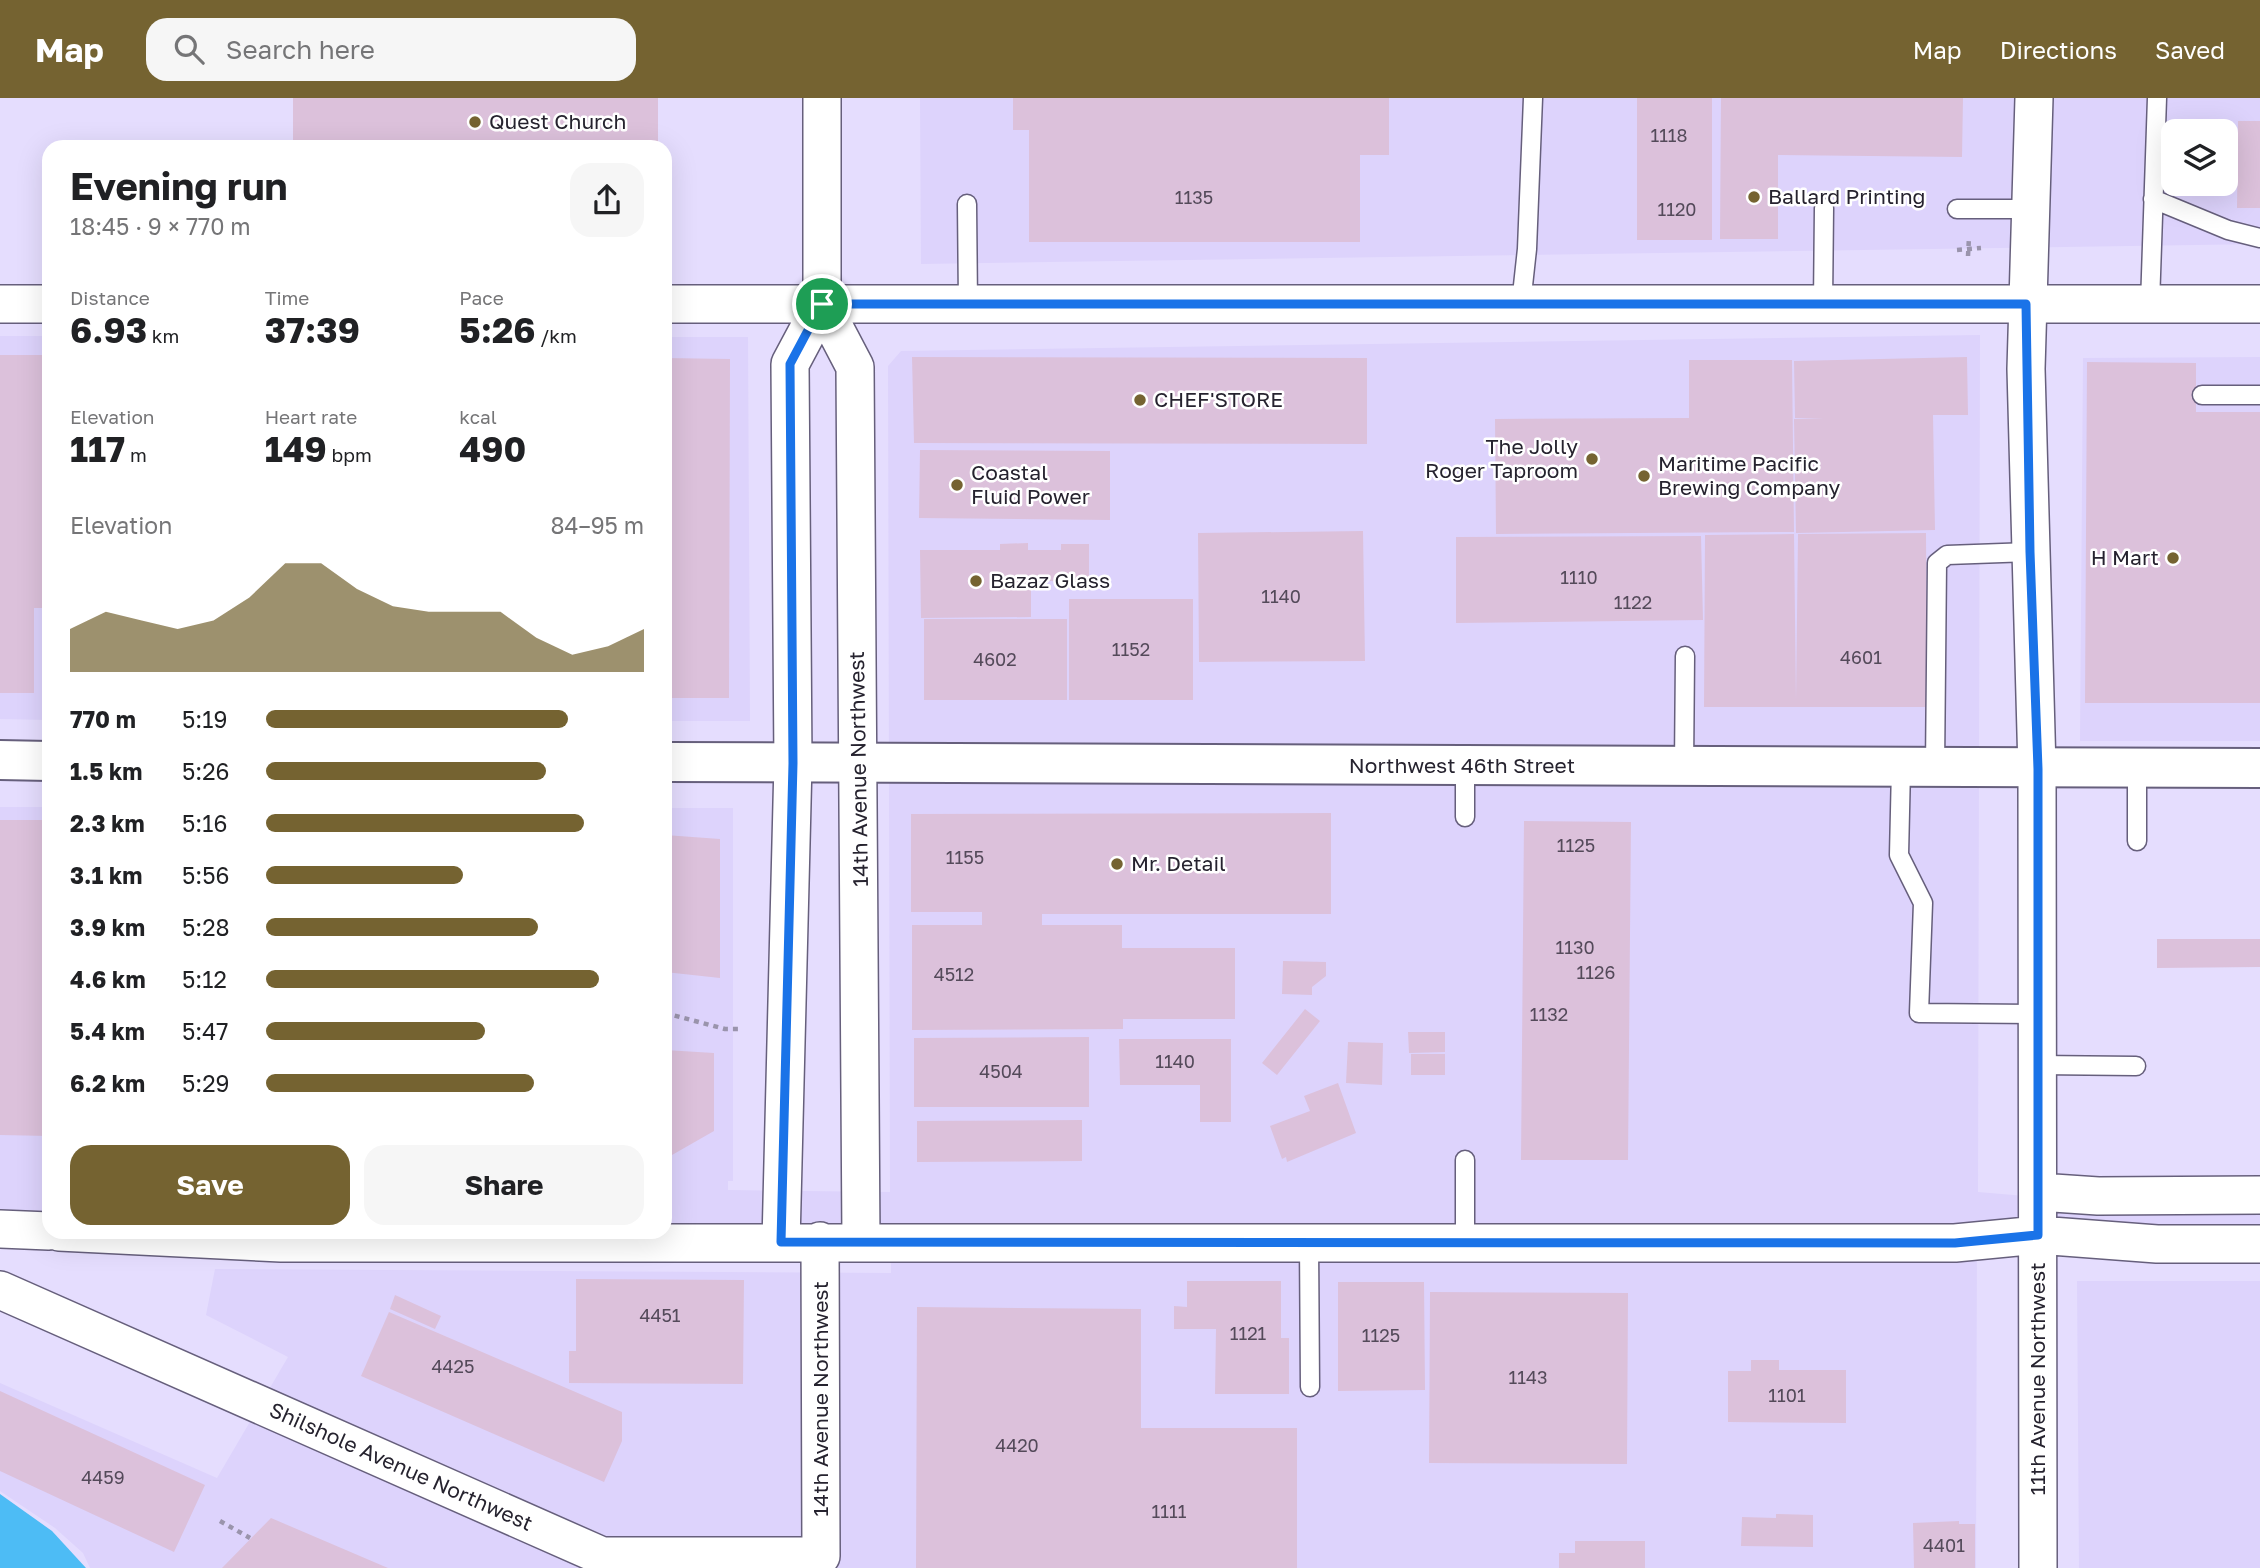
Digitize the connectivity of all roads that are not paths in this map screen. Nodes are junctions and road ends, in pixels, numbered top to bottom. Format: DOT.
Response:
graph roads {
  1 [pos="822,98"];
  2 [pos="1533,98"];
  3 [pos="2034,98"];
  4 [pos="2157,98"];
  5 [pos="2153,199"];
  6 [pos="967,204"];
  7 [pos="1824,208"];
  8 [pos="1957,209"];
  9 [pos="2032,209"];
  10 [pos="2260,238"];
  11 [pos="0,304"];
  12 [pos="42,304"];
  13 [pos="672,304"];
  14 [pos="822,304"];
  15 [pos="968,304"];
  16 [pos="1521,304"];
  17 [pos="1823,304"];
  18 [pos="2026,304"];
  19 [pos="2150,304"];
  20 [pos="2260,304"];
  21 [pos="2202,395"];
  22 [pos="2260,395"];
  23 [pos="2030,552"];
  24 [pos="1685,656"];
  25 [pos="0,760"];
  26 [pos="42,761"];
  27 [pos="672,762"];
  28 [pos="793,763"];
  29 [pos="859,763"];
  30 [pos="1465,766"];
  31 [pos="1684,767"];
  32 [pos="1918,768"];
  33 [pos="2260,768"];
  34 [pos="2038,769"];
  35 [pos="2137,769"];
  36 [pos="1465,817"];
  37 [pos="2137,841"];
  38 [pos="2038,1014"];
  39 [pos="2038,1065"];
  40 [pos="2136,1066"];
  41 [pos="1465,1160"];
  42 [pos="2039,1192"];
  43 [pos="2260,1195"];
  44 [pos="0,1229"];
  45 [pos="42,1231"];
  46 [pos="2038,1235"];
  47 [pos="200,1239"];
  48 [pos="820,1241"];
  49 [pos="861,1241"];
  50 [pos="781,1242"];
  51 [pos="1308,1242"];
  52 [pos="1465,1242"];
  53 [pos="2260,1244"];
  54 [pos="0,1290"];
  55 [pos="1310,1387"];
  56 [pos="821,1556"];
  57 [pos="2038,1568"];
  1 -- 14 [label="street, 14th Avenue Northwest"];
  2 -- 16 [label="lane"];
  3 -- 9 [label="street, 11th Avenue Northwest"];
  4 -- 5 [label="lane"];
  5 -- 10 [label="lane"];
  5 -- 19 [label="lane"];
  6 -- 15 [label="lane"];
  7 -- 17 [label="lane"];
  8 -- 9 [label="lane"];
  9 -- 18 [label="street, 11th Avenue Northwest"];
  11 -- 12 [label="street"];
  13 -- 14 [label="street"];
  14 -- 15 [label="street"];
  14 -- 28 [label="street, 14th Avenue Northwest"];
  14 -- 29 [label="street, 14th Avenue Northwest"];
  15 -- 16 [label="street"];
  16 -- 17 [label="street"];
  17 -- 18 [label="street"];
  18 -- 19 [label="street"];
  18 -- 23 [label="street, 11th Avenue Northwest"];
  19 -- 20 [label="street"];
  21 -- 22 [label="lane"];
  23 -- 32 [label="lane"];
  23 -- 34 [label="street, 11th Avenue Northwest"];
  24 -- 31 [label="lane"];
  25 -- 26 [label="street"];
  27 -- 28 [label="street, Northwest 46th Street"];
  28 -- 29 [label="street, Northwest 46th Street"];
  28 -- 50 [label="street, 14th Avenue Northwest"];
  29 -- 30 [label="street, Northwest 46th Street"];
  29 -- 49 [label="street, 14th Avenue Northwest"];
  30 -- 31 [label="street, Northwest 46th Street"];
  30 -- 36 [label="lane"];
  31 -- 32 [label="street, Northwest 46th Street"];
  32 -- 34 [label="street, Northwest 46th Street"];
  32 -- 38 [label="lane"];
  33 -- 35 [label="street, Northwest 46th Street"];
  34 -- 35 [label="street, Northwest 46th Street"];
  34 -- 38 [label="street, 11th Avenue Northwest"];
  35 -- 37 [label="lane"];
  38 -- 39 [label="street, 11th Avenue Northwest"];
  39 -- 40 [label="lane"];
  39 -- 42 [label="street, 11th Avenue Northwest"];
  41 -- 52 [label="lane"];
  42 -- 43 [label="street"];
  42 -- 46 [label="street, 11th Avenue Northwest"];
  44 -- 45 [label="street"];
  46 -- 52 [label="street"];
  46 -- 53 [label="street"];
  46 -- 57 [label="street, 11th Avenue Northwest"];
  47 -- 50 [label="street"];
  48 -- 49 [label="street"];
  48 -- 50 [label="street"];
  48 -- 56 [label="street, 14th Avenue Northwest"];
  49 -- 51 [label="street"];
  51 -- 52 [label="street"];
  51 -- 55 [label="lane"];
  54 -- 56 [label="street, Shilshole Avenue Northwest"];
}
